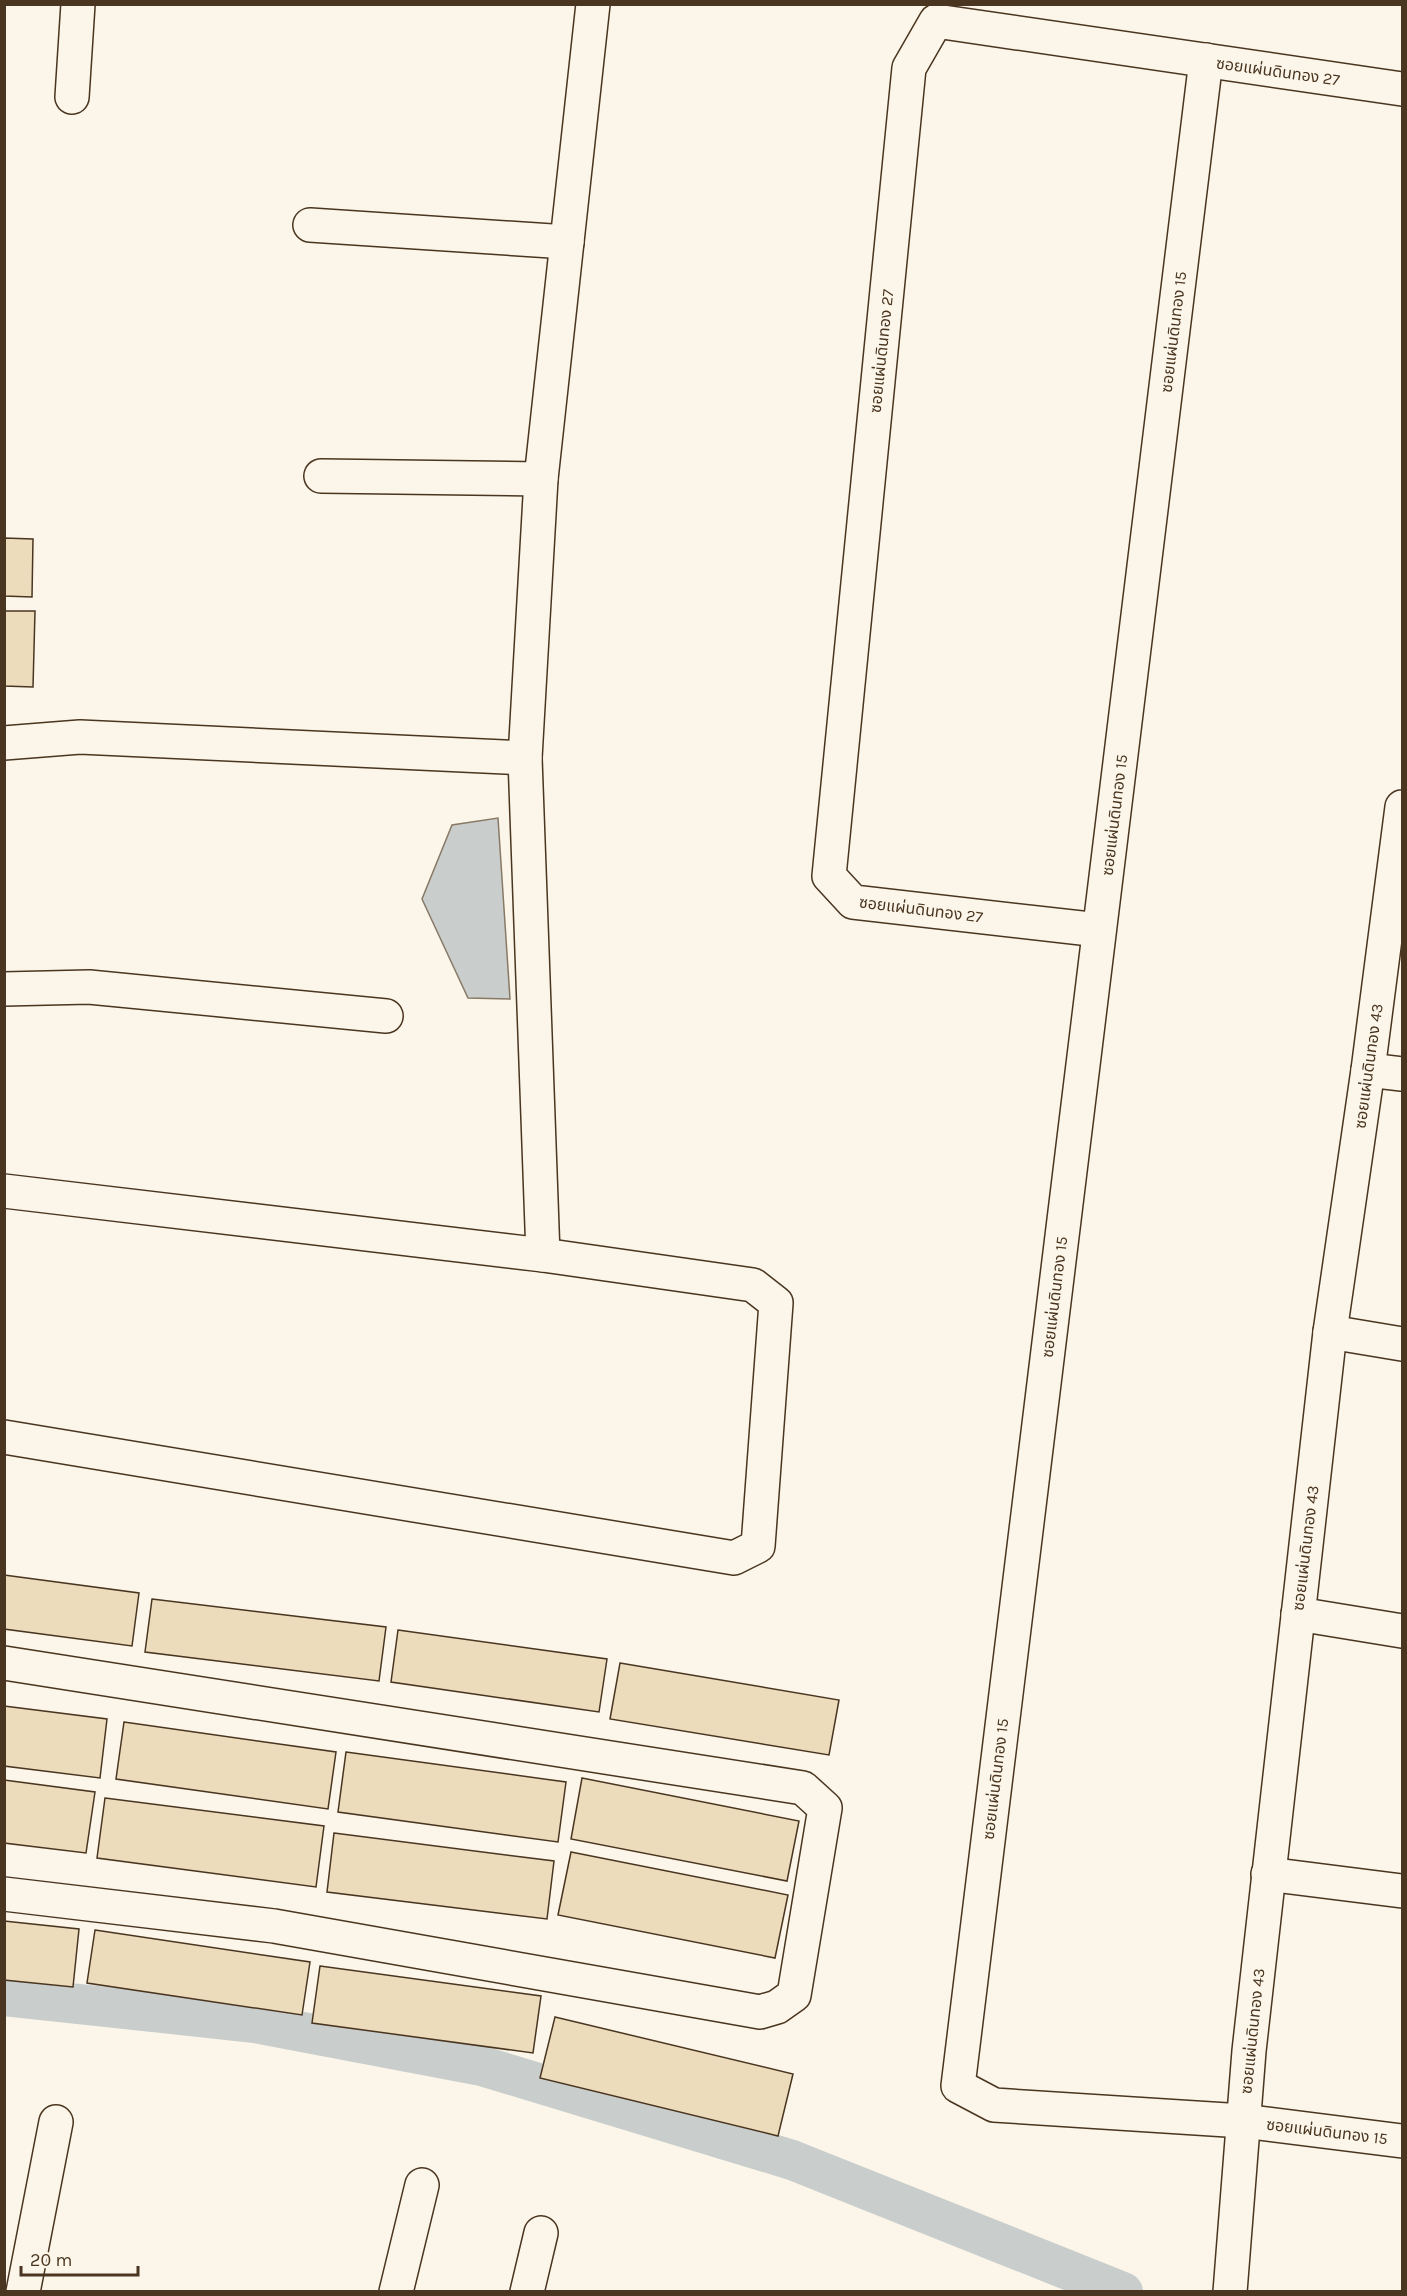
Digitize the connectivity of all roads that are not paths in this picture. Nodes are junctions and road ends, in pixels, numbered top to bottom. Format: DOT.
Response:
graph roads {
  1 [pos="78,4"];
  2 [pos="593,4"];
  3 [pos="1206,60"];
  4 [pos="1402,89"];
  5 [pos="72,97"];
  6 [pos="310,225"];
  7 [pos="567,242"];
  8 [pos="321,476"];
  9 [pos="541,479"];
  10 [pos="4,743"];
  11 [pos="525,758"];
  12 [pos="1402,807"];
  13 [pos="1099,930"];
  14 [pos="4,989"];
  15 [pos="386,1016"];
  16 [pos="1368,1070"];
  17 [pos="1402,1074"];
  18 [pos="4,1191"];
  19 [pos="543,1255"];
  20 [pos="1330,1332"];
  21 [pos="1402,1344"];
  22 [pos="4,1437"];
  23 [pos="1298,1614"];
  24 [pos="1402,1630"];
  25 [pos="4,1663"];
  26 [pos="1268,1874"];
  27 [pos="1402,1891"];
  28 [pos="4,1894"];
  29 [pos="1243,2121"];
  30 [pos="56,2122"];
  31 [pos="1402,2141"];
  32 [pos="422,2185"];
  33 [pos="541,2233"];
  34 [pos="23,2292"];
  35 [pos="396,2292"];
  36 [pos="527,2292"];
  37 [pos="1230,2292"];
  1 -- 5 [label="street"];
  2 -- 7 [label="street"];
  3 -- 4 [label="street, ซอยแผ่นดินทอง 27"];
  3 -- 13 [label="street, ซอยแผ่นดินทอง 15"];
  3 -- 13 [label="street, ซอยแผ่นดินทอง 27"];
  6 -- 7 [label="street"];
  7 -- 9 [label="street"];
  8 -- 9 [label="street"];
  9 -- 11 [label="street"];
  10 -- 11 [label="street"];
  11 -- 19 [label="street"];
  12 -- 16 [label="street, ซอยแผ่นดินทอง 43"];
  13 -- 29 [label="street, ซอยแผ่นดินทอง 15"];
  14 -- 15 [label="street"];
  16 -- 17 [label="street"];
  16 -- 20 [label="street, ซอยแผ่นดินทอง 43"];
  18 -- 19 [label="street"];
  19 -- 22 [label="street"];
  20 -- 21 [label="street"];
  20 -- 23 [label="street, ซอยแผ่นดินทอง 43"];
  23 -- 24 [label="street"];
  23 -- 26 [label="street, ซอยแผ่นดินทอง 43"];
  25 -- 28 [label="street"];
  26 -- 27 [label="street"];
  26 -- 29 [label="street, ซอยแผ่นดินทอง 43"];
  29 -- 31 [label="street, ซอยแผ่นดินทอง 15"];
  29 -- 37 [label="street, ซอยแผ่นดินทอง 43"];
  30 -- 34 [label="street"];
  32 -- 35 [label="street"];
  33 -- 36 [label="street"];
}
